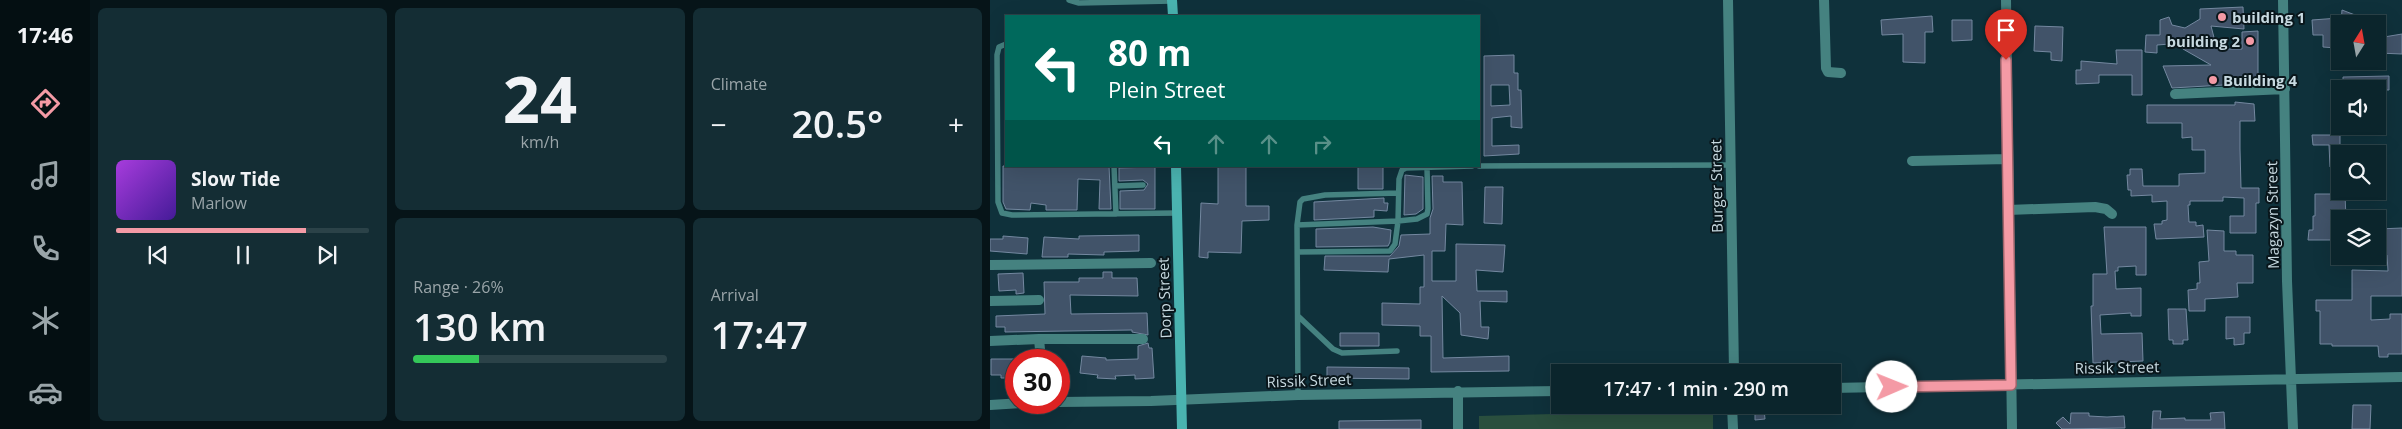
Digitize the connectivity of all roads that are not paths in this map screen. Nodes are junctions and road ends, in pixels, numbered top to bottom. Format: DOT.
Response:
graph roads {
  1 [pos="1069,0"];
  2 [pos="1172,0"];
  3 [pos="1728,0"];
  4 [pos="1824,0"];
  5 [pos="2006,0"];
  6 [pos="2283,0"];
  7 [pos="1173,15"];
  8 [pos="1005,44"];
  9 [pos="1842,73"];
  10 [pos="2285,89"];
  11 [pos="2175,94"];
  12 [pos="2008,159"];
  13 [pos="1912,161"];
  14 [pos="1731,165"];
  15 [pos="1480,166"];
  16 [pos="1114,167"];
  17 [pos="1176,167"];
  18 [pos="1450,167"];
  19 [pos="1401,168"];
  20 [pos="1427,168"];
  21 [pos="1143,185"];
  22 [pos="1115,186"];
  23 [pos="1398,193"];
  24 [pos="2008,210"];
  25 [pos="1177,213"];
  26 [pos="1116,214"];
  27 [pos="2112,214"];
  28 [pos="1398,221"];
  29 [pos="1298,225"];
  30 [pos="1298,252"];
  31 [pos="1151,262"];
  32 [pos="990,265"];
  33 [pos="990,300"];
  34 [pos="1039,300"];
  35 [pos="1298,316"];
  36 [pos="1039,339"];
  37 [pos="1143,339"];
  38 [pos="990,341"];
  39 [pos="1040,349"];
  40 [pos="1397,351"];
  41 [pos="1734,364"];
  42 [pos="2402,377"];
  43 [pos="2291,379"];
  44 [pos="2011,385"];
  45 [pos="1841,388"];
  46 [pos="1458,391"];
  47 [pos="1551,391"];
  48 [pos="1298,395"];
  49 [pos="1183,400"];
  50 [pos="1070,402"];
  51 [pos="1005,404"];
  52 [pos="990,405"];
  53 [pos="1732,414"];
  54 [pos="1182,429"];
  55 [pos="1458,429"];
  56 [pos="1733,429"];
  57 [pos="2012,429"];
  58 [pos="2293,429"];
  1 -- 2 [label="lane"];
  2 -- 7 [label="street"];
  3 -- 14 [label="street, Burger Street"];
  4 -- 9 [label="street"];
  5 -- 12 [label="street"];
  6 -- 10 [label="street, Magazyn Street"];
  8 -- 26 [label="lane"];
  10 -- 11 [label="street"];
  10 -- 43 [label="street, Magazyn Street"];
  12 -- 13 [label="street"];
  12 -- 24 [label="street"];
  14 -- 15 [label="lane"];
  14 -- 41 [label="street, Burger Street"];
  16 -- 22 [label="lane"];
  17 -- 25 [label="street, Dorp Street"];
  18 -- 20 [label="lane"];
  19 -- 20 [label="lane"];
  19 -- 23 [label="lane"];
  20 -- 28 [label="lane"];
  21 -- 22 [label="lane"];
  22 -- 26 [label="lane"];
  23 -- 28 [label="lane"];
  23 -- 29 [label="lane"];
  24 -- 27 [label="street"];
  24 -- 44 [label="street"];
  25 -- 26 [label="lane"];
  25 -- 49 [label="street, Dorp Street"];
  28 -- 29 [label="lane"];
  28 -- 30 [label="lane"];
  29 -- 30 [label="lane"];
  30 -- 35 [label="lane"];
  31 -- 32 [label="street"];
  33 -- 34 [label="street"];
  35 -- 40 [label="lane"];
  35 -- 48 [label="lane"];
  36 -- 37 [label="street"];
  36 -- 38 [label="street"];
  36 -- 39 [label="street"];
  42 -- 43 [label="street, Rissik Street"];
  43 -- 44 [label="street, Rissik Street"];
  43 -- 58 [label="street, Magazyn Street"];
  44 -- 45 [label="street, Rissik Street"];
  44 -- 57 [label="street"];
  46 -- 47 [label="street, Rissik Street"];
  46 -- 48 [label="street, Rissik Street"];
  46 -- 55 [label="street"];
  48 -- 49 [label="street, Rissik Street"];
  49 -- 50 [label="street, Rissik Street"];
  49 -- 54 [label="street, Dorp Street"];
  51 -- 52 [label="street"];
  53 -- 56 [label="street"];
}
